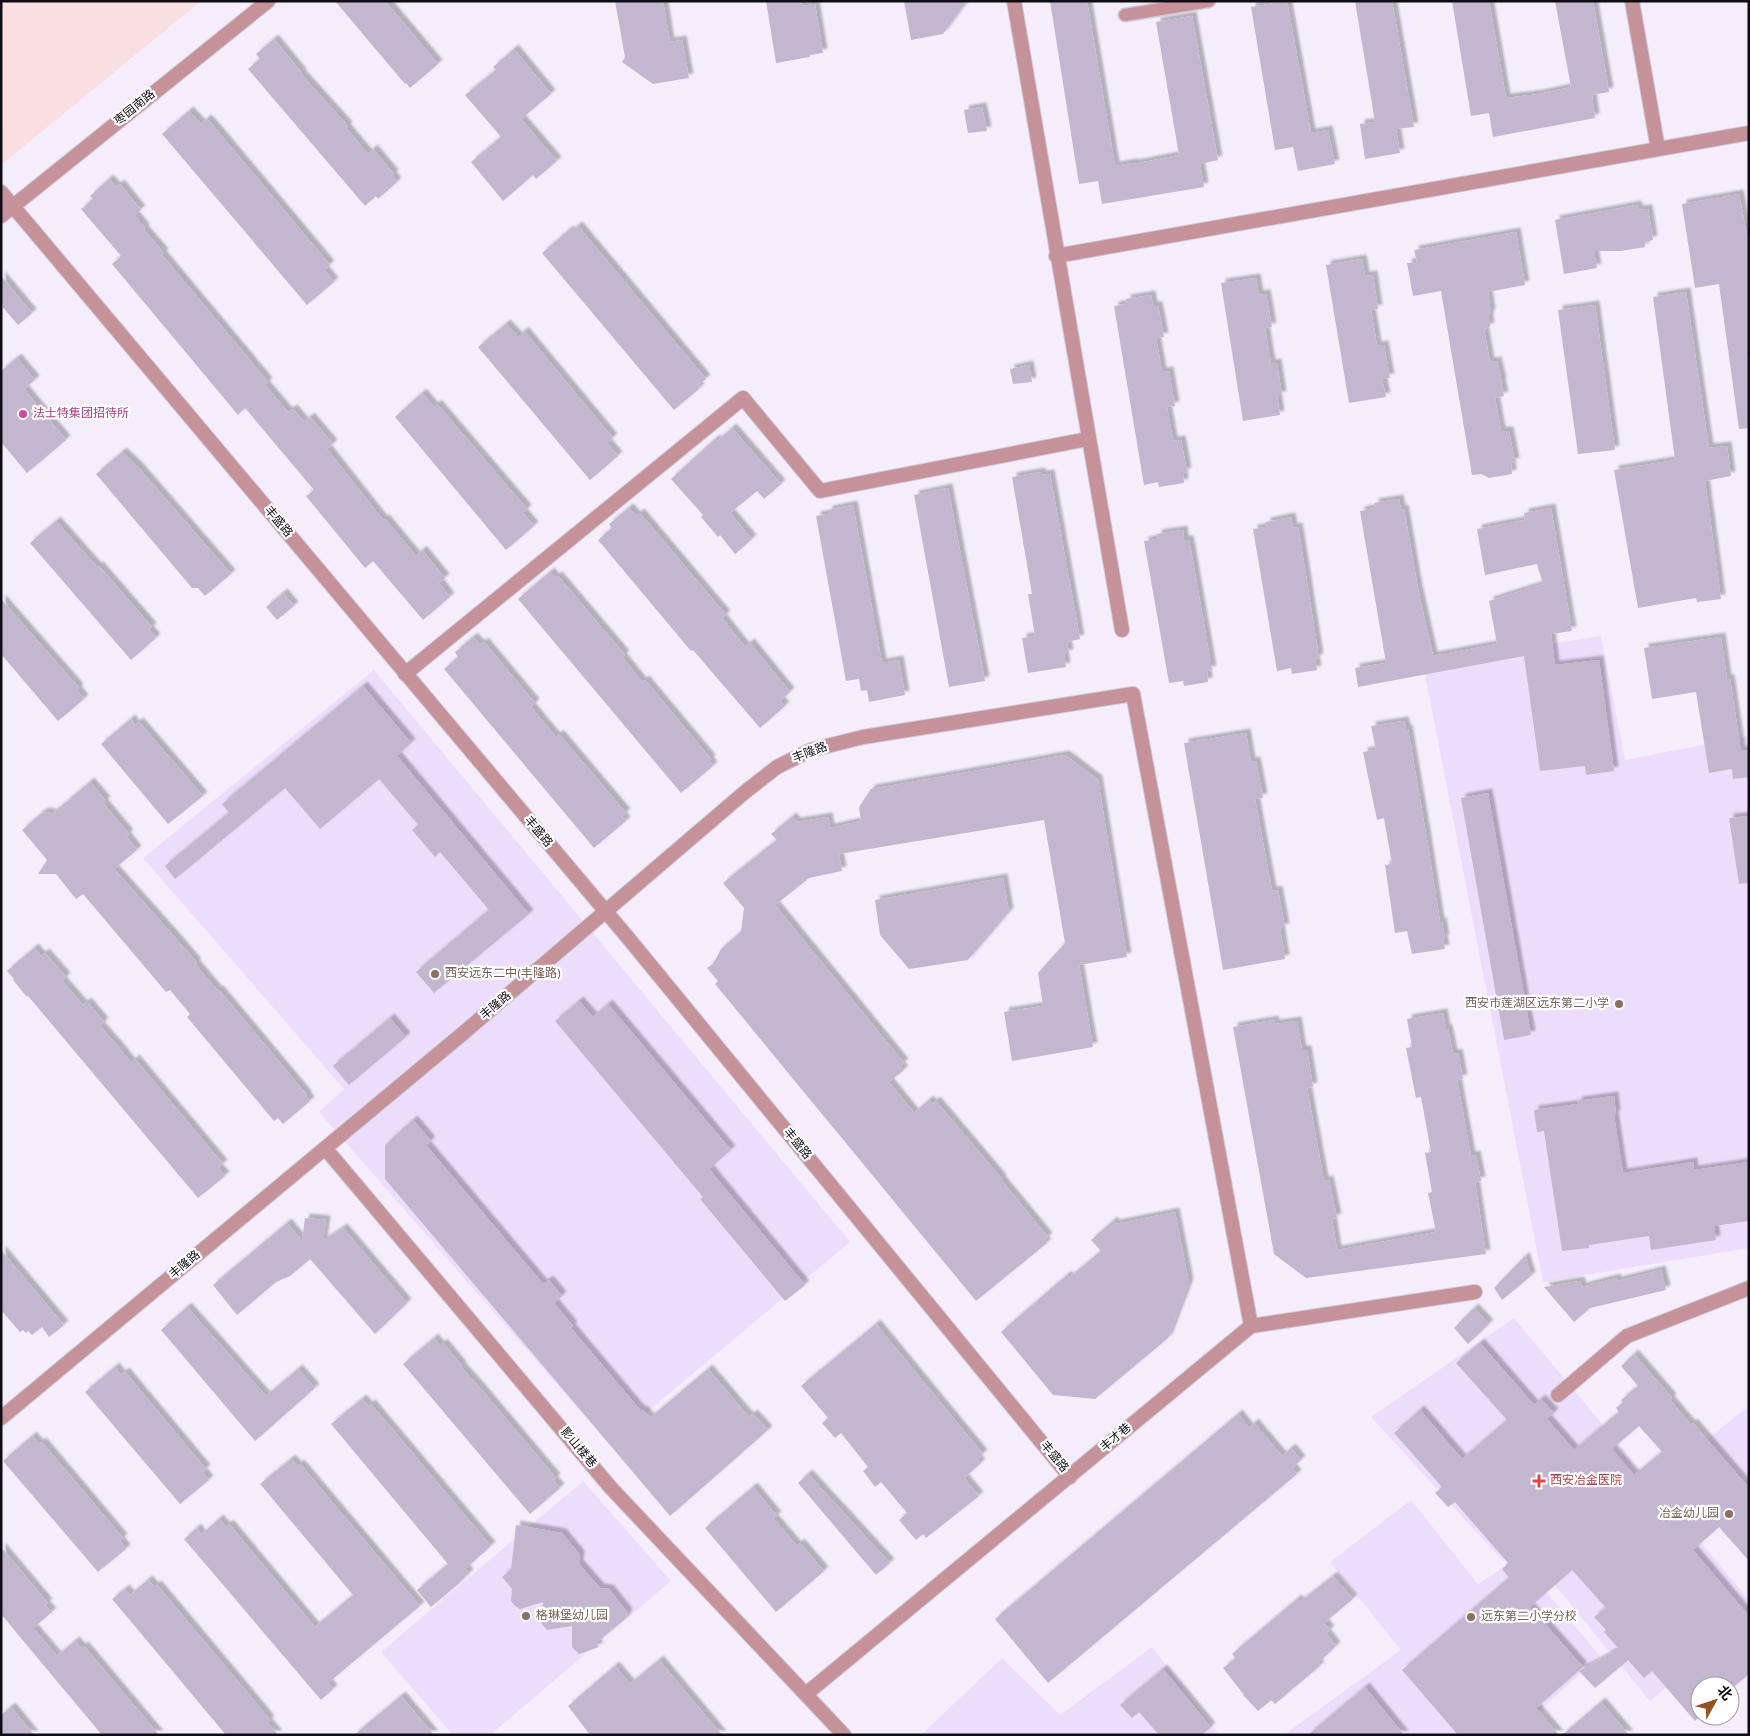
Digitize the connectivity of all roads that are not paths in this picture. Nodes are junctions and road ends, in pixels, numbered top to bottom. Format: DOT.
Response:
graph roads {
  1 [pos="268,1"];
  2 [pos="1014,1"];
  3 [pos="1208,1"];
  4 [pos="1632,1"];
  5 [pos="1124,15"];
  6 [pos="1749,133"];
  7 [pos="1658,149"];
  8 [pos="1,192"];
  9 [pos="13,206"];
  10 [pos="1,216"];
  11 [pos="1056,256"];
  12 [pos="1088,439"];
  13 [pos="1122,630"];
  14 [pos="406,674"];
  15 [pos="605,911"];
  16 [pos="325,1148"];
  17 [pos="1749,1288"];
  18 [pos="1475,1292"];
  19 [pos="1250,1326"];
  20 [pos="1558,1394"];
  21 [pos="1,1418"];
  22 [pos="1070,1477"];
  23 [pos="806,1694"];
  24 [pos="844,1735"];
  1 -- 9 [label="street, 枣园南路"];
  2 -- 11 [label="street"];
  3 -- 5 [label="lane"];
  4 -- 7 [label="street"];
  6 -- 7 [label="street"];
  7 -- 11 [label="street"];
  8 -- 9 [label="street, 丰盛路"];
  9 -- 10 [label="street, 枣园南路"];
  9 -- 14 [label="street, 丰盛路"];
  11 -- 12 [label="street"];
  12 -- 13 [label="street"];
  12 -- 14 [label="street"];
  14 -- 15 [label="street, 丰盛路"];
  15 -- 16 [label="street, 丰隆路"];
  15 -- 19 [label="street, 丰隆路"];
  15 -- 22 [label="street, 丰盛路"];
  16 -- 21 [label="street, 丰隆路"];
  16 -- 23 [label="street, 影山楼巷"];
  17 -- 20 [label="street"];
  18 -- 19 [label="street"];
  19 -- 22 [label="street, 丰才巷"];
  22 -- 23 [label="street, 丰才巷"];
  23 -- 24 [label="street, 影山楼巷"];
}
